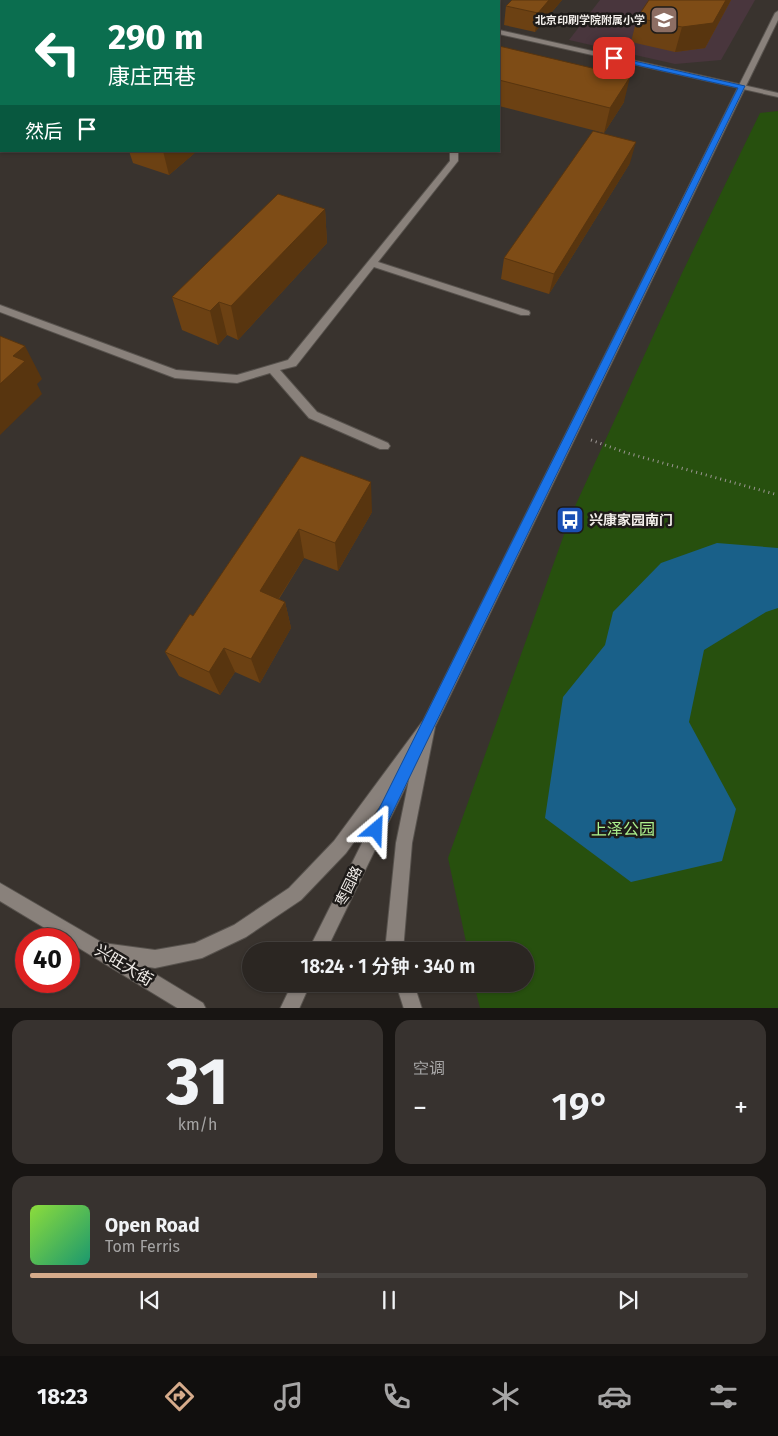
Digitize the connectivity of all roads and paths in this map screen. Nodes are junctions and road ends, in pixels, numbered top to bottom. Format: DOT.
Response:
graph roads {
  1 [pos="778,13"];
  2 [pos="500,32"];
  3 [pos="742,86"];
  4 [pos="778,95"];
  5 [pos="454,152"];
  6 [pos="372,263"];
  7 [pos="0,308"];
  8 [pos="526,313"];
  9 [pos="272,369"];
  10 [pos="572,433"];
  11 [pos="384,446"];
  12 [pos="778,495"];
  13 [pos="427,727"];
  14 [pos="0,891"];
  15 [pos="321,942"];
  16 [pos="395,942"];
  17 [pos="100,951"];
  18 [pos="297,992"];
  19 [pos="408,992"];
  20 [pos="197,1008"];
  21 [pos="289,1008"];
  22 [pos="413,1008"];
  1 -- 3 [label="street, 枣园路"];
  2 -- 3 [label="street"];
  3 -- 4 [label="street"];
  3 -- 10 [label="street, 枣园路"];
  5 -- 6 [label="street"];
  6 -- 8 [label="street"];
  6 -- 9 [label="street"];
  7 -- 9 [label="street"];
  9 -- 11 [label="street"];
  10 -- 12 [label="path"];
  10 -- 13 [label="street, 枣园路"];
  13 -- 15 [label="street, 枣园路"];
  13 -- 16 [label="street"];
  13 -- 17 [label="street"];
  14 -- 17 [label="street, 兴旺大街"];
  17 -- 20 [label="street, 兴旺大街"];
  18 -- 21 [label="street"];
  19 -- 22 [label="street"];
}
